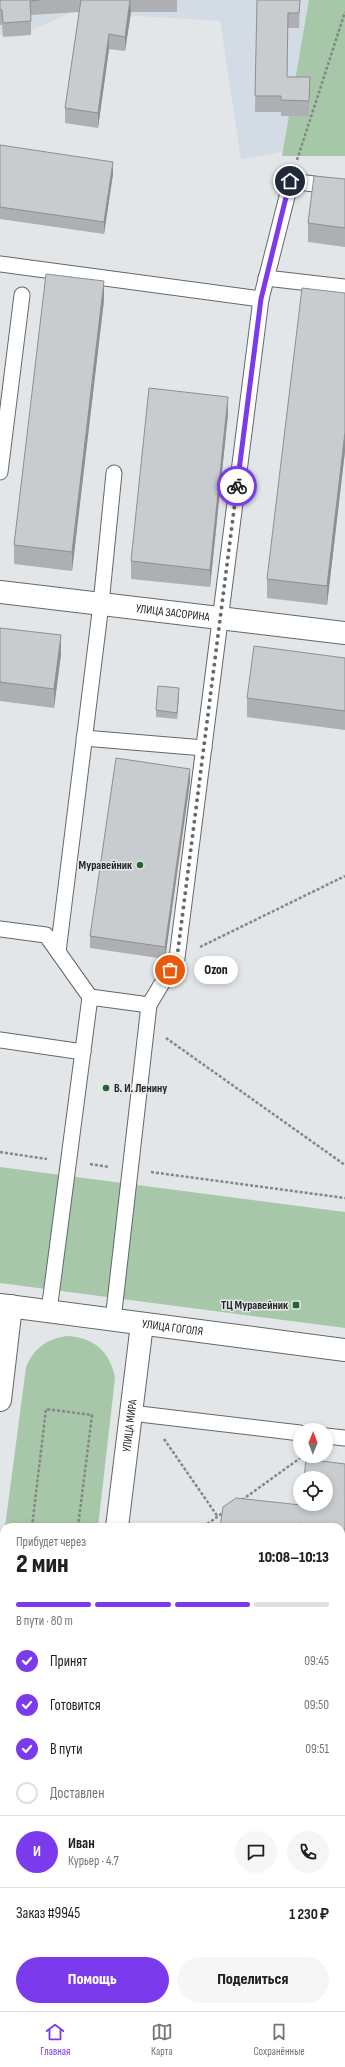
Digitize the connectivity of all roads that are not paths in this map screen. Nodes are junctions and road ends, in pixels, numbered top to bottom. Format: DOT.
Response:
graph roads {
  1 [pos="345,188"];
  2 [pos="0,264"];
  3 [pos="266,278"];
  4 [pos="345,287"];
  5 [pos="22,295"];
  6 [pos="261,299"];
  7 [pos="0,472"];
  8 [pos="114,473"];
  9 [pos="0,592"];
  10 [pos="101,604"];
  11 [pos="221,618"];
  12 [pos="345,633"];
  13 [pos="84,738"];
  14 [pos="204,748"];
  15 [pos="0,929"];
  16 [pos="58,952"];
  17 [pos="90,997"];
  18 [pos="149,1005"];
  19 [pos="0,1040"];
  20 [pos="83,1052"];
  21 [pos="6,1306"];
  22 [pos="49,1311"];
  23 [pos="113,1320"];
  24 [pos="142,1324"];
  25 [pos="345,1350"];
  26 [pos="0,1400"];
  27 [pos="140,1414"];
  28 [pos="293,1432"];
  29 [pos="333,1437"];
  30 [pos="345,1438"];
  31 [pos="118,1523"];
  1 -- 3 [label="lane"];
  2 -- 6 [label="lane"];
  3 -- 4 [label="lane"];
  3 -- 6 [label="lane"];
  5 -- 7 [label="lane"];
  6 -- 11 [label="lane"];
  8 -- 10 [label="lane"];
  9 -- 10 [label="street, УЛИЦА ЗАСОРИНА"];
  10 -- 11 [label="street, УЛИЦА ЗАСОРИНА"];
  10 -- 13 [label="lane"];
  11 -- 12 [label="street, УЛИЦА ЗАСОРИНА"];
  11 -- 14 [label="lane"];
  13 -- 14 [label="lane"];
  13 -- 16 [label="lane"];
  14 -- 18 [label="lane"];
  15 -- 16 [label="lane"];
  16 -- 17 [label="lane"];
  17 -- 18 [label="lane"];
  17 -- 20 [label="lane"];
  18 -- 23 [label="lane"];
  19 -- 20 [label="lane"];
  20 -- 22 [label="lane"];
  21 -- 22 [label="street, УЛИЦА ГОГОЛЯ"];
  21 -- 26 [label="street"];
  22 -- 23 [label="street, УЛИЦА ГОГОЛЯ"];
  23 -- 24 [label="street, УЛИЦА ГОГОЛЯ"];
  24 -- 25 [label="street, УЛИЦА ГОГОЛЯ"];
  24 -- 27 [label="street, УЛИЦА МИРА"];
  27 -- 28 [label="lane"];
  27 -- 31 [label="street, УЛИЦА МИРА"];
  29 -- 30 [label="lane"];
}
